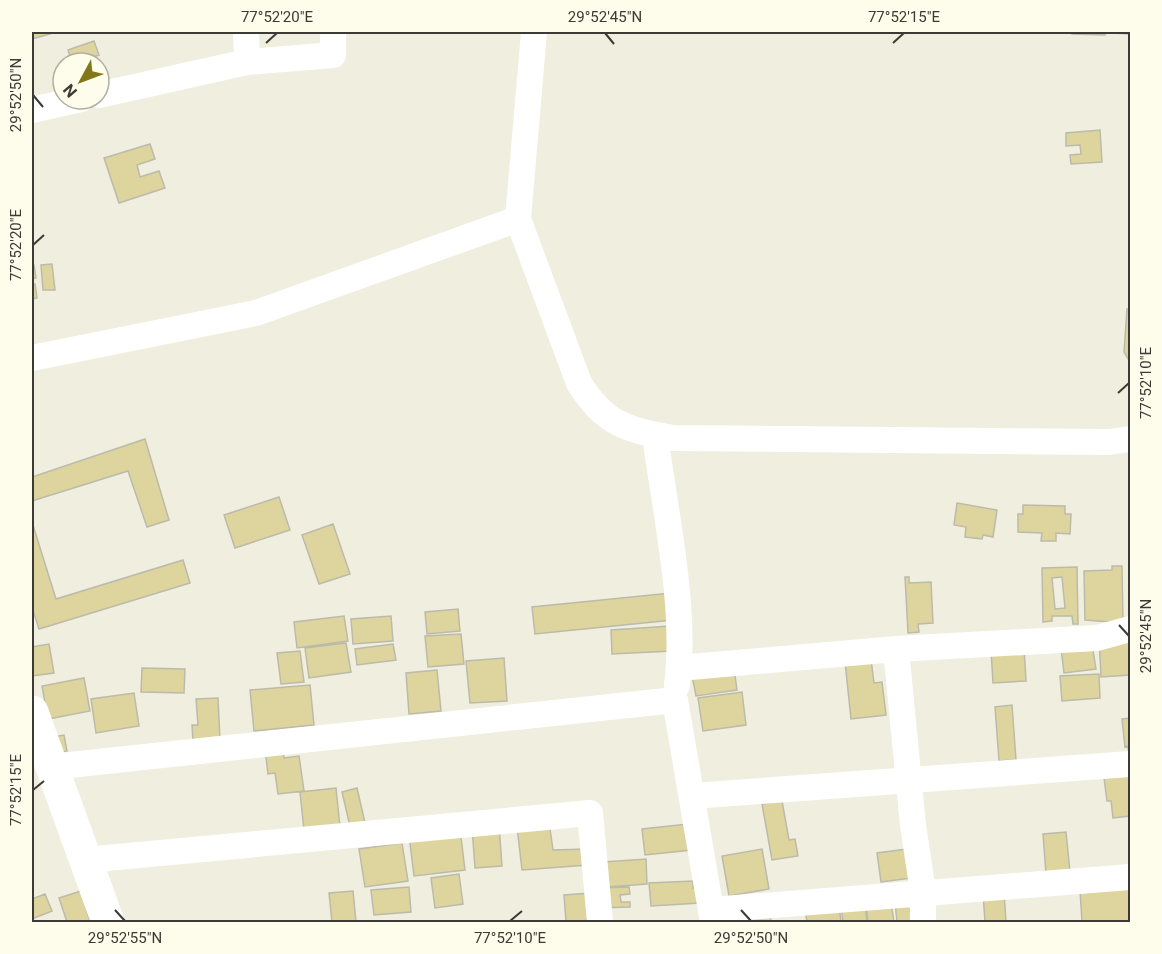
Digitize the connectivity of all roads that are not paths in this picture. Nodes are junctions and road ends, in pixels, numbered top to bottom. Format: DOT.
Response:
graph roads {
  1 [pos="246,32"];
  2 [pos="333,32"];
  3 [pos="534,32"];
  4 [pos="247,62"];
  5 [pos="111,92"];
  6 [pos="51,106"];
  7 [pos="32,110"];
  8 [pos="518,219"];
  9 [pos="32,358"];
  10 [pos="655,435"];
  11 [pos="1131,439"];
  12 [pos="1131,628"];
  13 [pos="896,649"];
  14 [pos="679,668"];
  15 [pos="675,700"];
  16 [pos="32,712"];
  17 [pos="1131,764"];
  18 [pos="51,767"];
  19 [pos="909,782"];
  20 [pos="692,796"];
  21 [pos="85,860"];
  22 [pos="1131,877"];
  23 [pos="923,892"];
  24 [pos="712,916"];
  25 [pos="108,922"];
  26 [pos="600,922"];
  27 [pos="923,922"];
  1 -- 4 [label="street"];
  2 -- 4 [label="street"];
  3 -- 8 [label="street"];
  4 -- 5 [label="street"];
  6 -- 7 [label="street"];
  8 -- 9 [label="street"];
  8 -- 10 [label="street"];
  10 -- 11 [label="street"];
  10 -- 14 [label="street"];
  12 -- 13 [label="street"];
  13 -- 14 [label="street"];
  13 -- 19 [label="street"];
  14 -- 15 [label="street"];
  15 -- 18 [label="street"];
  15 -- 20 [label="street"];
  16 -- 18 [label="street"];
  17 -- 19 [label="street"];
  18 -- 21 [label="street"];
  19 -- 20 [label="street"];
  19 -- 23 [label="street"];
  20 -- 24 [label="street"];
  21 -- 25 [label="street"];
  21 -- 26 [label="street"];
  22 -- 23 [label="street"];
  23 -- 24 [label="street"];
  23 -- 27 [label="street"];
}
